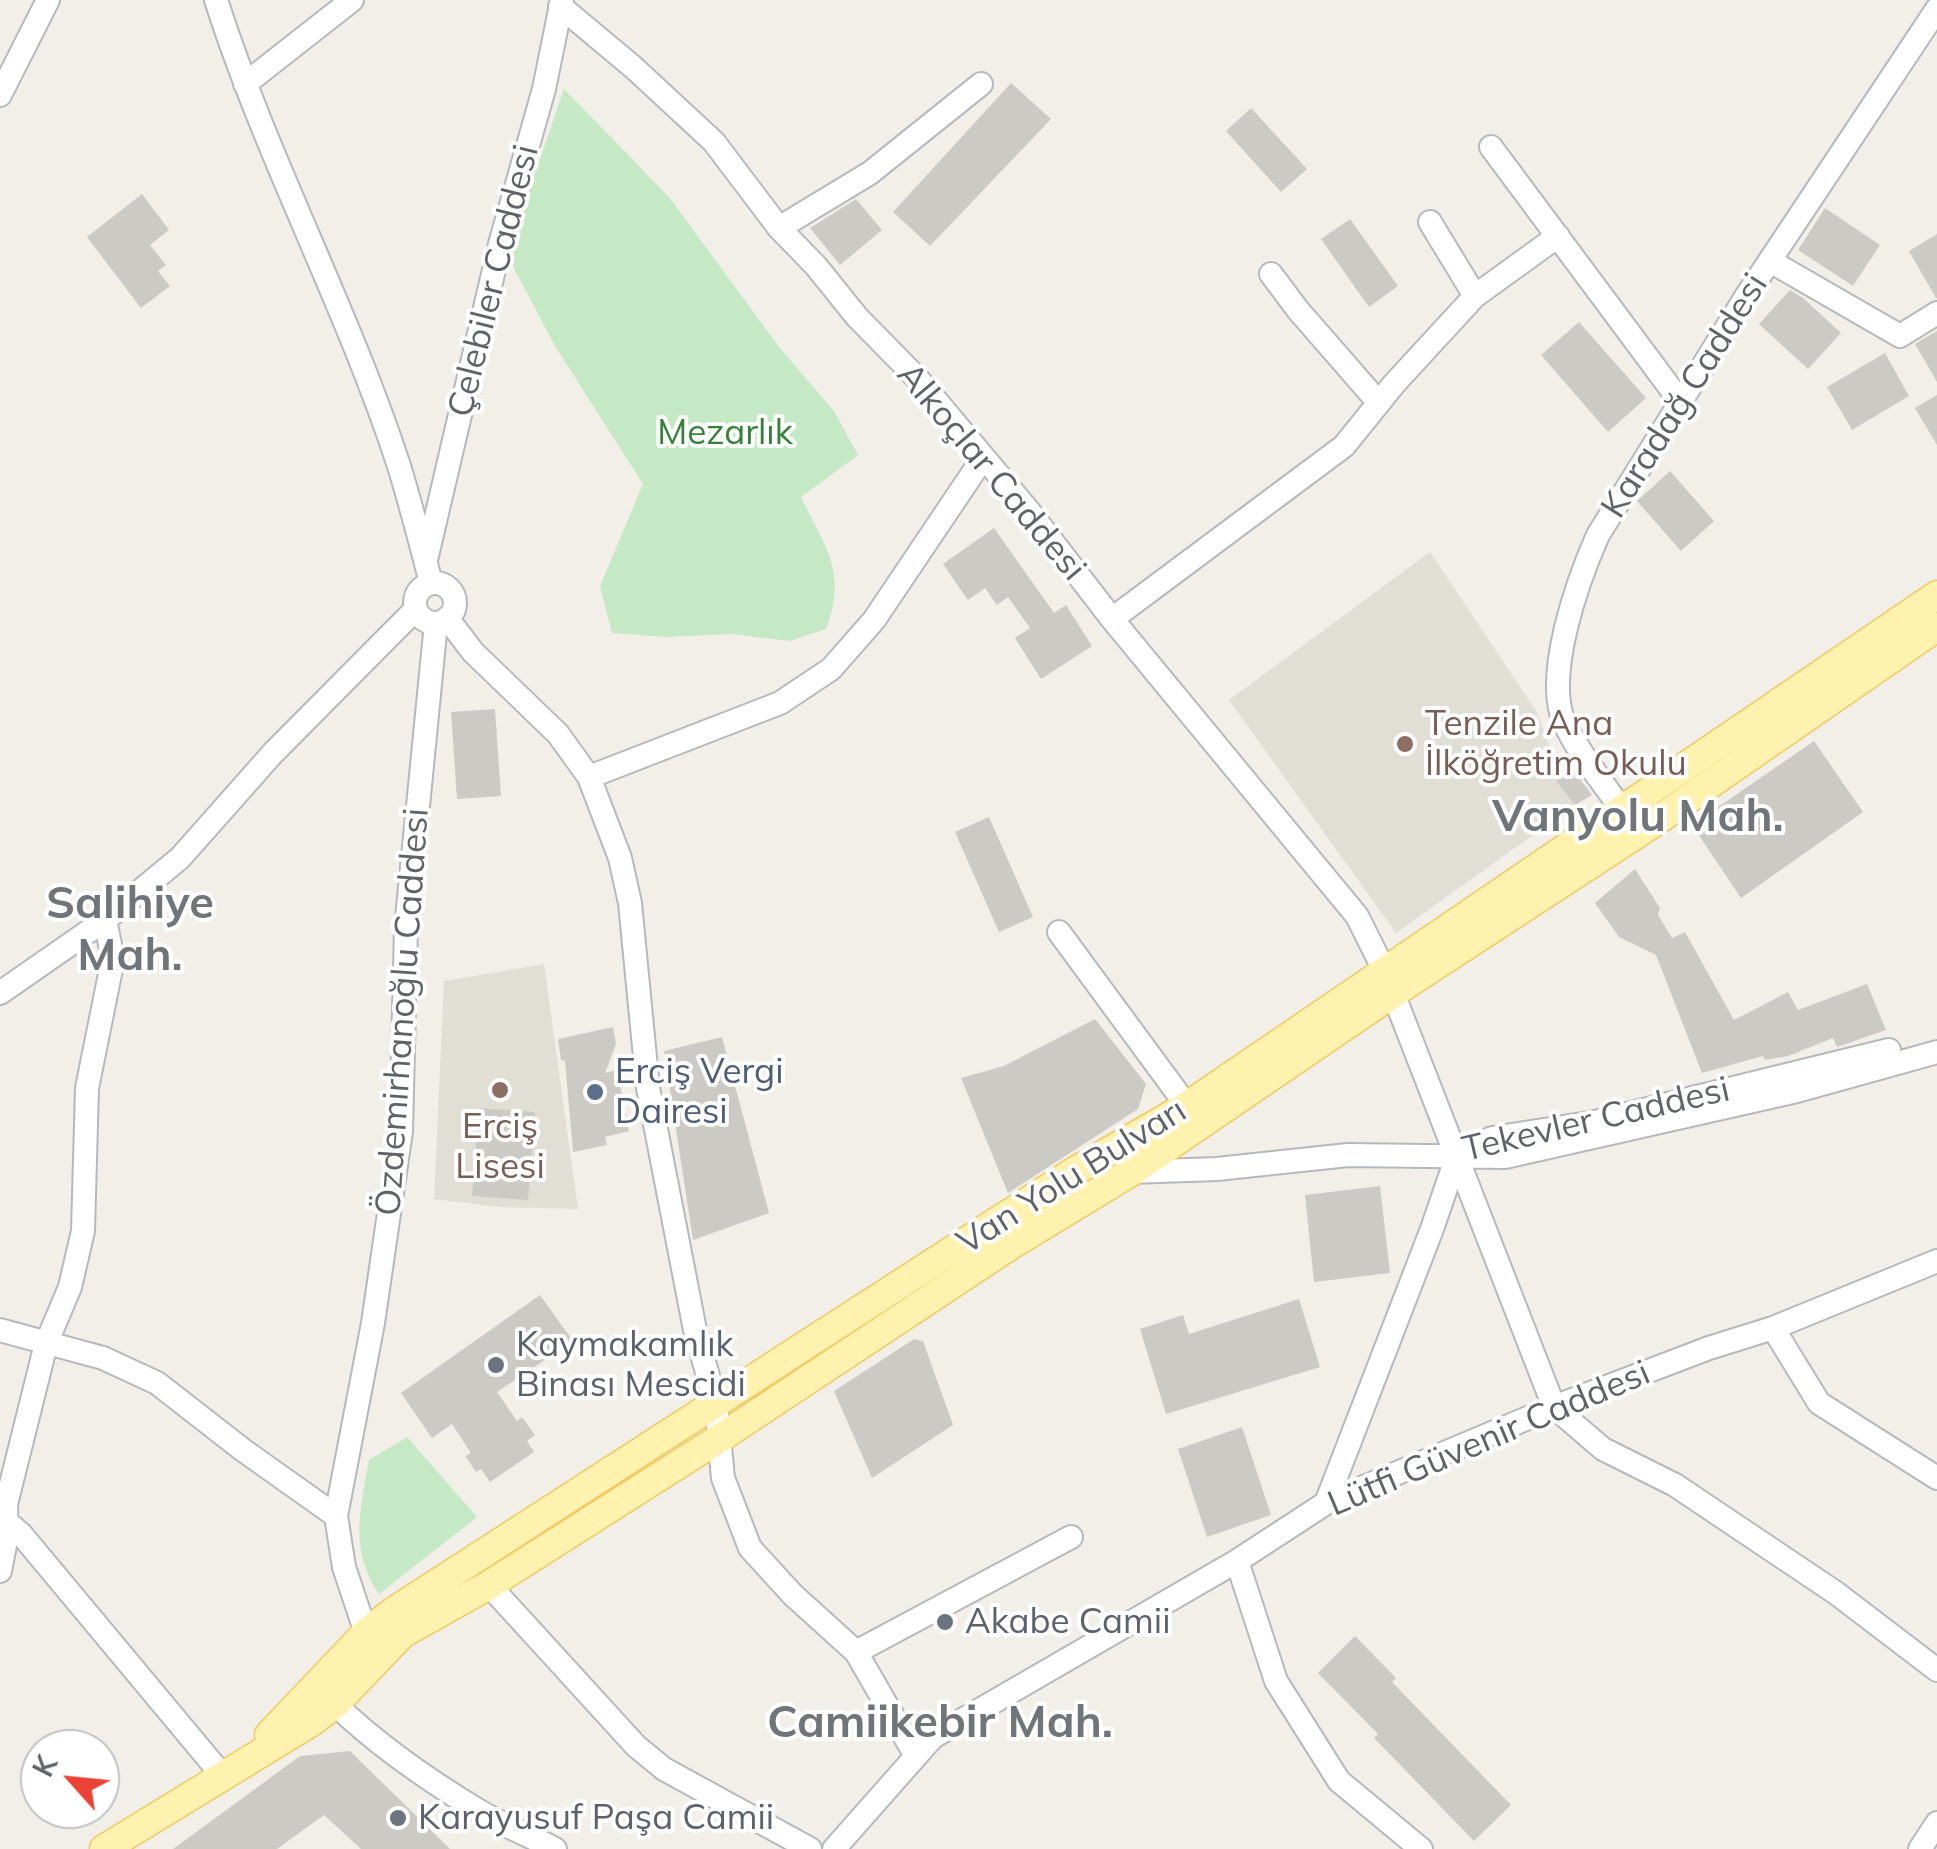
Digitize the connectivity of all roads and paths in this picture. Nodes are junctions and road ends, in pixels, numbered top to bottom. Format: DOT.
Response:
graph roads {
  1 [pos="48,0"];
  2 [pos="216,0"];
  3 [pos="352,0"];
  4 [pos="561,3"];
  5 [pos="1937,9"];
  6 [pos="245,84"];
  7 [pos="980,84"];
  8 [pos="0,95"];
  9 [pos="1491,147"];
  10 [pos="1430,222"];
  11 [pos="778,228"];
  12 [pos="1558,236"];
  13 [pos="1770,262"];
  14 [pos="1271,274"];
  15 [pos="1476,296"];
  16 [pos="1937,313"];
  17 [pos="1680,401"];
  18 [pos="1379,403"];
  19 [pos="983,458"];
  20 [pos="428,573"];
  21 [pos="1937,595"];
  22 [pos="416,608"];
  23 [pos="1112,619"];
  24 [pos="441,620"];
  25 [pos="1937,627"];
  26 [pos="589,778"];
  27 [pos="1622,810"];
  28 [pos="105,920"];
  29 [pos="1059,932"];
  30 [pos="1388,982"];
  31 [pos="0,993"];
  32 [pos="1937,1038"];
  33 [pos="1937,1052"];
  34 [pos="1187,1106"];
  35 [pos="1457,1156"];
  36 [pos="1131,1172"];
  37 [pos="1937,1261"];
  38 [pos="1772,1328"];
  39 [pos="0,1330"];
  40 [pos="46,1344"];
  41 [pos="716,1404"];
  42 [pos="1554,1407"];
  43 [pos="720,1438"];
  44 [pos="1937,1478"];
  45 [pos="1326,1503"];
  46 [pos="336,1516"];
  47 [pos="7,1522"];
  48 [pos="1070,1537"];
  49 [pos="1237,1560"];
  50 [pos="0,1571"];
  51 [pos="489,1585"];
  52 [pos="366,1633"];
  53 [pos="856,1652"];
  54 [pos="1937,1670"];
  55 [pos="335,1704"];
  56 [pos="916,1756"];
  57 [pos="222,1775"];
  58 [pos="1937,1824"];
  59 [pos="104,1849"];
  60 [pos="556,1849"];
  61 [pos="807,1849"];
  62 [pos="834,1849"];
  63 [pos="1421,1849"];
  64 [pos="1920,1849"];
  1 -- 8 [label="street"];
  2 -- 6 [label="street"];
  3 -- 6 [label="street"];
  4 -- 11 [label="street, Alkoçlar Caddesi"];
  4 -- 20 [label="street, Çelebiler Caddesi"];
  5 -- 13 [label="street, Karadağ Caddesi"];
  6 -- 20 [label="street"];
  7 -- 11 [label="street"];
  9 -- 12 [label="street"];
  10 -- 15 [label="street"];
  11 -- 19 [label="street, Alkoçlar Caddesi"];
  12 -- 15 [label="street"];
  12 -- 17 [label="street"];
  13 -- 16 [label="street"];
  13 -- 17 [label="street, Karadağ Caddesi"];
  14 -- 18 [label="street"];
  15 -- 18 [label="street"];
  17 -- 27 [label="street, Karadağ Caddesi"];
  18 -- 23 [label="street"];
  19 -- 23 [label="street, Alkoçlar Caddesi"];
  19 -- 26 [label="street"];
  20 -- 22 [label="street"];
  20 -- 24 [label="street"];
  21 -- 27 [label="main road, Van Yolu Bulvarı"];
  22 -- 24 [label="street"];
  22 -- 28 [label="street"];
  23 -- 30 [label="street, Alkoçlar Caddesi"];
  24 -- 26 [label="street"];
  24 -- 46 [label="street, Özdemirhanoğlu Caddesi"];
  25 -- 30 [label="main road"];
  26 -- 41 [label="street"];
  27 -- 30 [label="main road, Van Yolu Bulvarı"];
  28 -- 31 [label="street"];
  28 -- 40 [label="street"];
  29 -- 34 [label="street"];
  30 -- 34 [label="main road, Van Yolu Bulvarı"];
  30 -- 35 [label="street, Alkoçlar Caddesi"];
  30 -- 36 [label="main road"];
  32 -- 35 [label="street, Tekevler Caddesi"];
  33 -- 35 [label="street"];
  34 -- 41 [label="main road, Van Yolu Bulvarı"];
  35 -- 36 [label="street, Tekevler Caddesi"];
  35 -- 42 [label="street, Alkoçlar Caddesi"];
  35 -- 45 [label="street"];
  36 -- 43 [label="main road"];
  37 -- 38 [label="street, Lütfi Güvenir Caddesi"];
  38 -- 42 [label="street, Lütfi Güvenir Caddesi"];
  38 -- 44 [label="street"];
  39 -- 40 [label="street"];
  40 -- 46 [label="street"];
  40 -- 47 [label="street"];
  41 -- 43 [label="street"];
  41 -- 52 [label="main road, Van Yolu Bulvarı"];
  42 -- 45 [label="street, Lütfi Güvenir Caddesi"];
  42 -- 54 [label="street"];
  43 -- 51 [label="main road"];
  43 -- 53 [label="street"];
  45 -- 49 [label="street, Lütfi Güvenir Caddesi"];
  46 -- 52 [label="street, Özdemirhanoğlu Caddesi"];
  47 -- 50 [label="street"];
  47 -- 57 [label="street"];
  48 -- 53 [label="street"];
  49 -- 56 [label="street, Lütfi Güvenir Caddesi"];
  49 -- 63 [label="street"];
  51 -- 55 [label="main road"];
  51 -- 61 [label="street"];
  52 -- 57 [label="main road, Van Yolu Bulvarı"];
  53 -- 56 [label="street"];
  55 -- 57 [label="main road"];
  55 -- 60 [label="street"];
  56 -- 62 [label="street, Lütfi Güvenir Caddesi"];
  57 -- 59 [label="main road"];
  58 -- 64 [label="street"];
}
